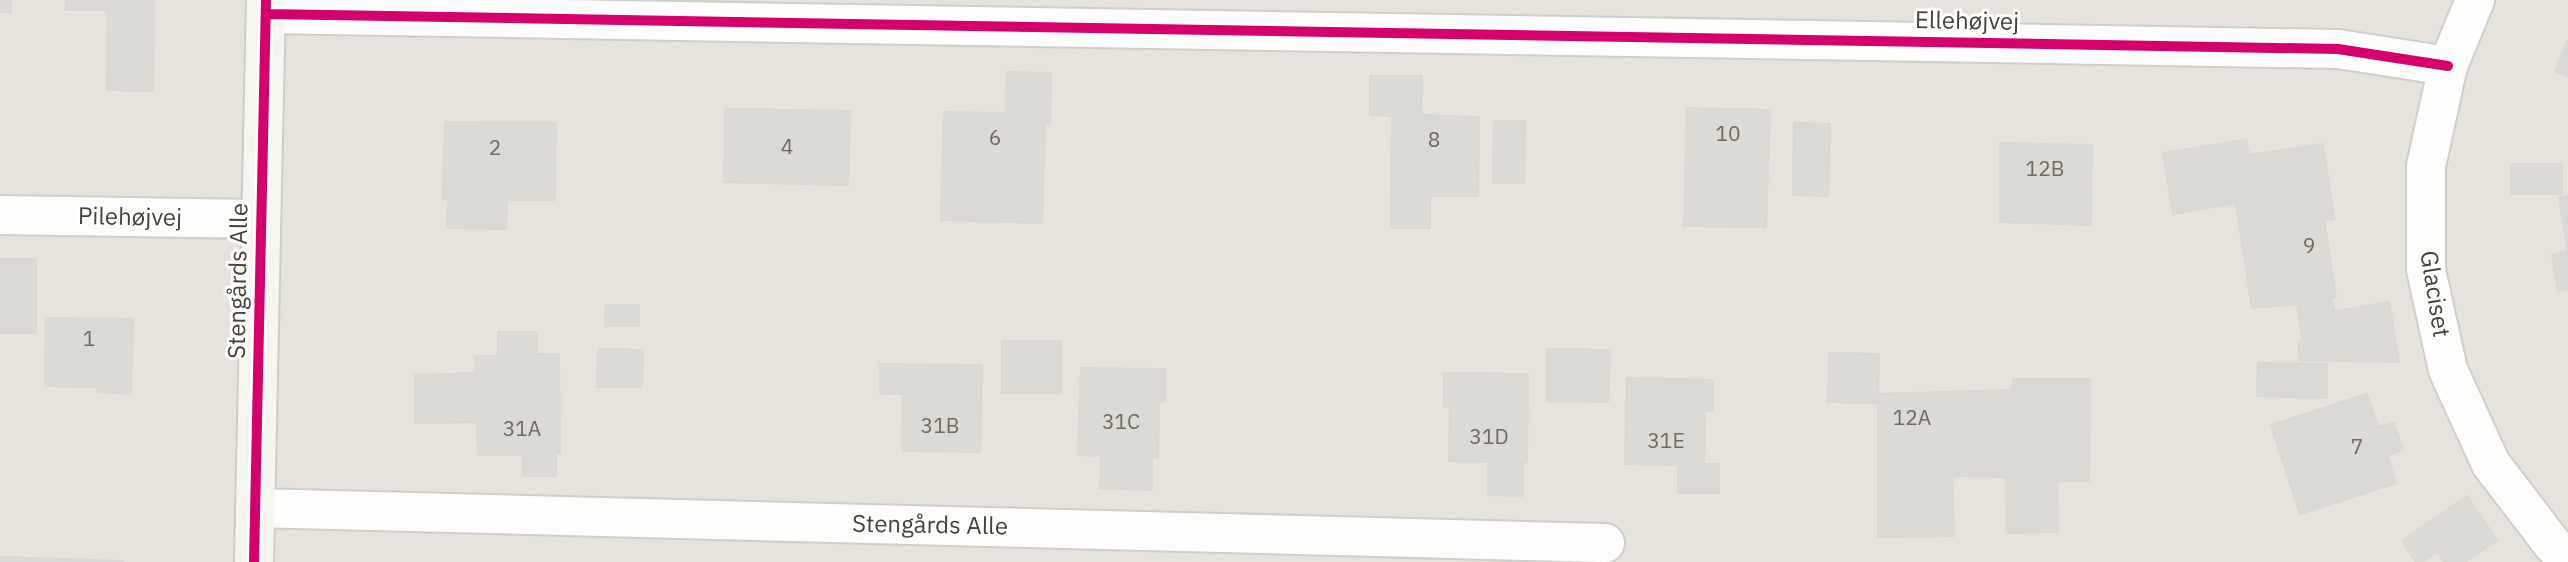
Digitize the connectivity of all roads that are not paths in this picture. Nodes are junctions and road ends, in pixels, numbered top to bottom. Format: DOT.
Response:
graph roads {
  1 [pos="2475,0"];
  2 [pos="266,7"];
  3 [pos="2448,66"];
  4 [pos="0,215"];
  5 [pos="260,219"];
  6 [pos="256,508"];
  7 [pos="1605,543"];
  8 [pos="2568,558"];
  9 [pos="254,562"];
  1 -- 3 [label="street, Glaciset"];
  2 -- 3 [label="street, Ellehøjvej"];
  2 -- 5 [label="street, Stengårds Alle"];
  3 -- 8 [label="street, Glaciset"];
  4 -- 5 [label="street, Pilehøjvej"];
  5 -- 6 [label="street, Stengårds Alle"];
  6 -- 7 [label="street, Stengårds Alle"];
  6 -- 9 [label="street, Stengårds Alle"];
}
